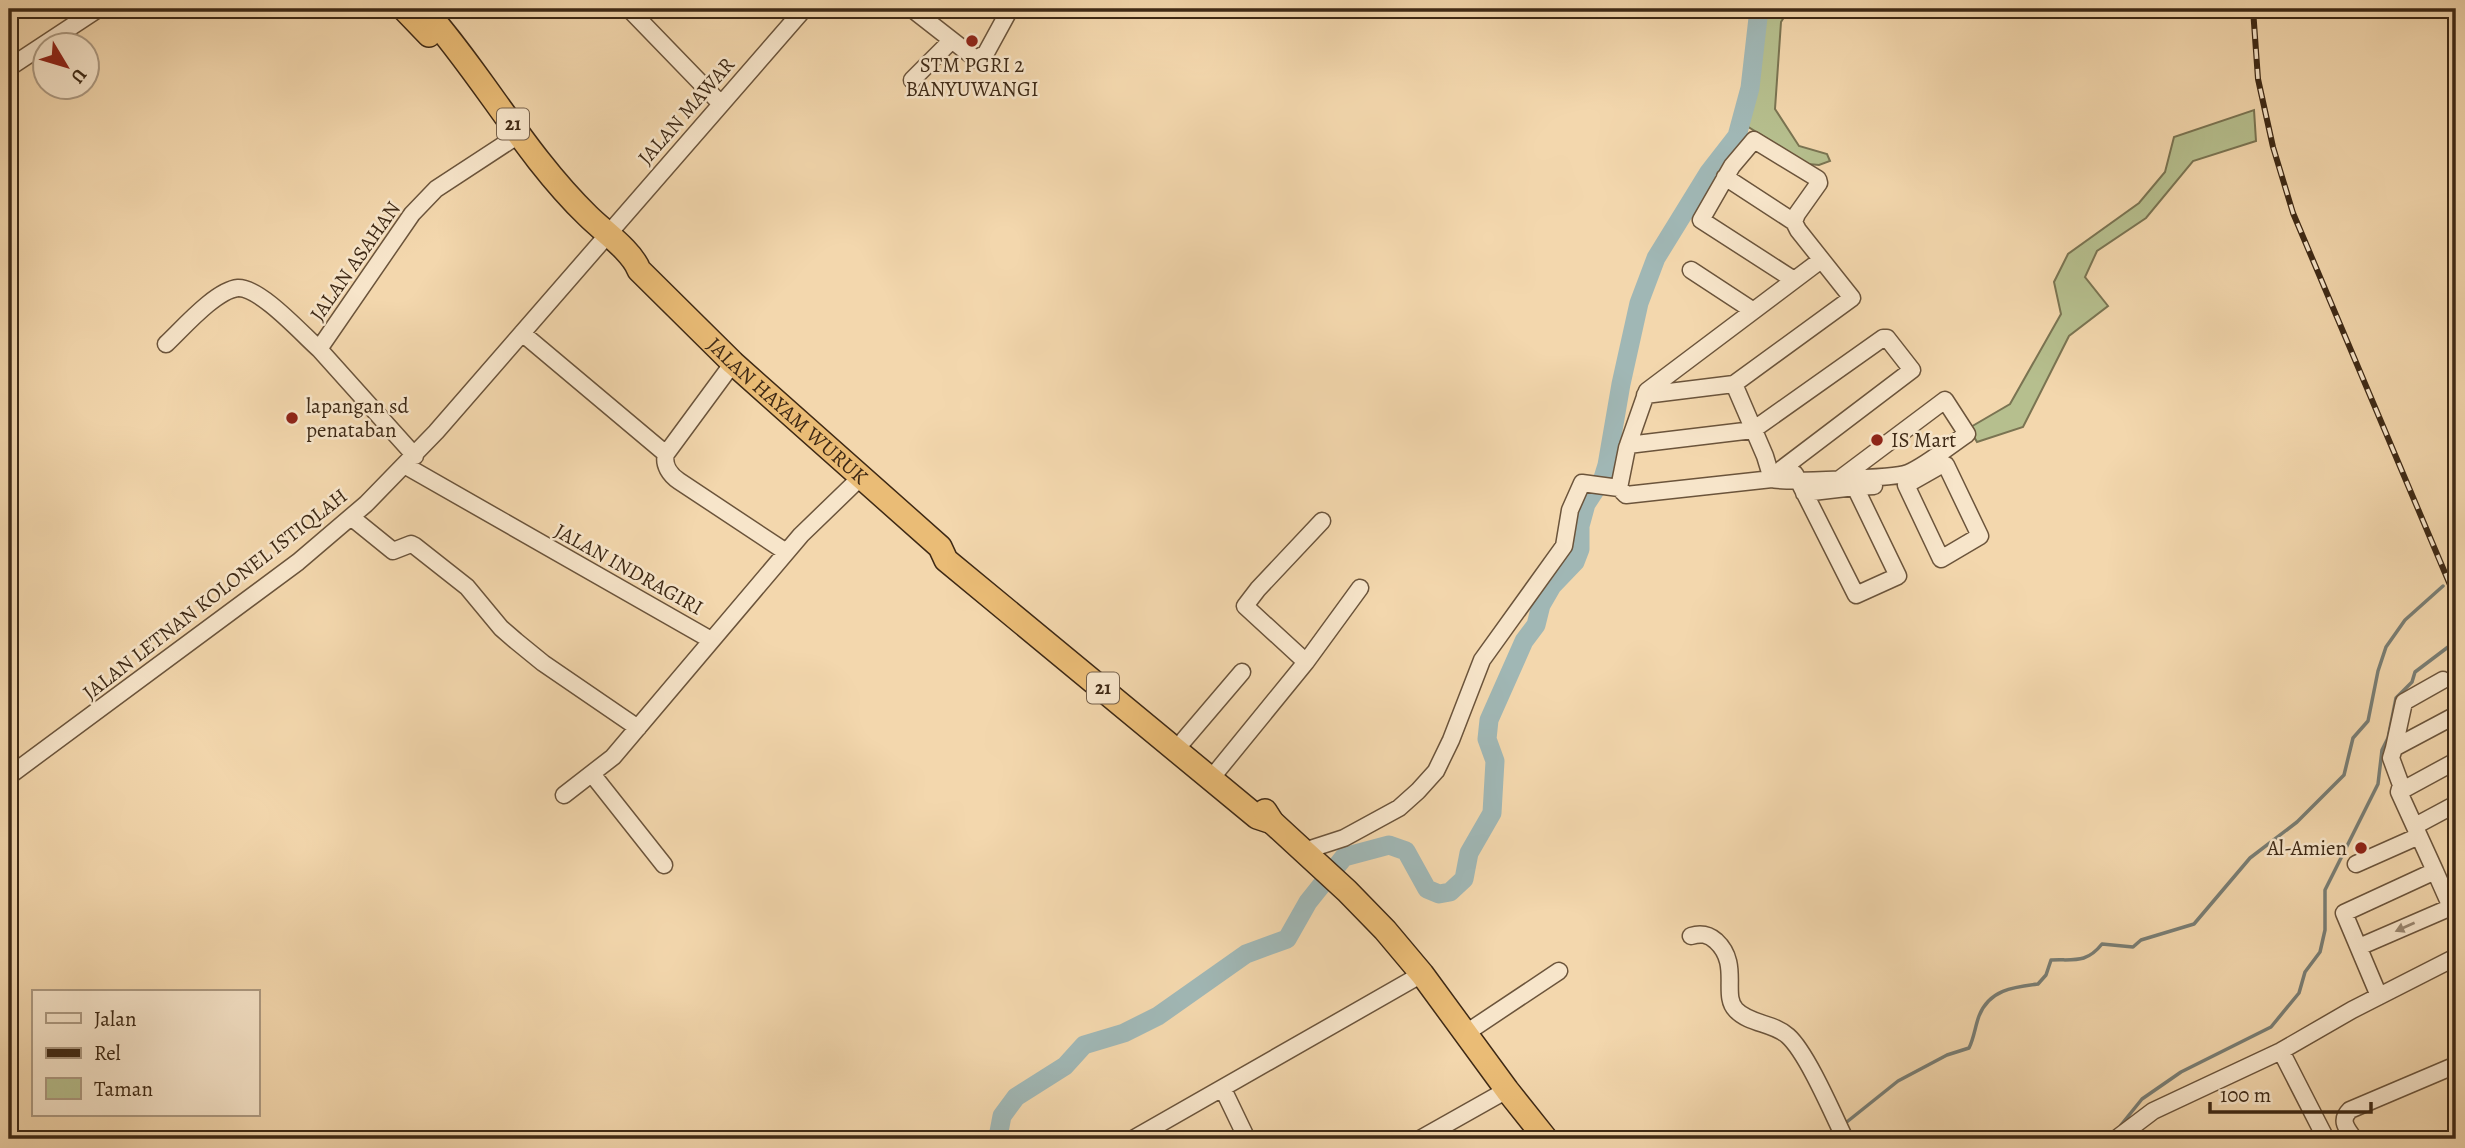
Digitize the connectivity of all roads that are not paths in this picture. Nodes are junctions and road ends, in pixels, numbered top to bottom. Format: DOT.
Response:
graph roads {
  1 [pos="98,9"];
  2 [pos="404,9"];
  3 [pos="424,9"];
  4 [pos="629,9"];
  5 [pos="804,9"];
  6 [pos="912,9"];
  7 [pos="1010,9"];
  8 [pos="951,41"];
  9 [pos="10,67"];
  10 [pos="912,80"];
  11 [pos="721,104"];
  12 [pos="515,137"];
  13 [pos="1725,177"];
  14 [pos="1794,222"];
  15 [pos="604,238"];
  16 [pos="1821,260"];
  17 [pos="1691,270"];
  18 [pos="1794,280"];
  19 [pos="1752,310"];
  20 [pos="523,333"];
  21 [pos="166,344"];
  22 [pos="319,349"];
  23 [pos="733,363"];
  24 [pos="1734,384"];
  25 [pos="1646,395"];
  26 [pos="1754,430"];
  27 [pos="1628,445"];
  28 [pos="410,461"];
  29 [pos="667,463"];
  30 [pos="1790,463"];
  31 [pos="862,476"];
  32 [pos="1772,479"];
  33 [pos="1903,480"];
  34 [pos="1848,483"];
  35 [pos="1607,486"];
  36 [pos="1801,487"];
  37 [pos="351,517"];
  38 [pos="1322,521"];
  39 [pos="940,547"];
  40 [pos="786,551"];
  41 [pos="1360,588"];
  42 [pos="711,640"];
  43 [pos="1306,662"];
  44 [pos="1242,672"];
  45 [pos="2443,680"];
  46 [pos="2456,715"];
  47 [pos="638,728"];
  48 [pos="1184,740"];
  49 [pos="2394,748"];
  50 [pos="2456,761"];
  51 [pos="1218,770"];
  52 [pos="592,774"];
  53 [pos="9,776"];
  54 [pos="2399,792"];
  55 [pos="564,795"];
  56 [pos="2456,804"];
  57 [pos="1272,822"];
  58 [pos="2417,831"];
  59 [pos="1309,855"];
  60 [pos="2356,864"];
  61 [pos="664,865"];
  62 [pos="2435,871"];
  63 [pos="2454,906"];
  64 [pos="1691,936"];
  65 [pos="2360,951"];
  66 [pos="2454,964"];
  67 [pos="1559,971"];
  68 [pos="1422,974"];
  69 [pos="2379,996"];
  70 [pos="1466,1033"];
  71 [pos="2281,1051"];
  72 [pos="2456,1065"];
  73 [pos="1223,1089"];
  74 [pos="1507,1090"];
  75 [pos="1844,1138"];
  76 [pos="1133,1139"];
  77 [pos="1247,1139"];
  78 [pos="1420,1139"];
  79 [pos="1546,1139"];
  80 [pos="2116,1139"];
  81 [pos="2326,1139"];
  82 [pos="2354,1139"];
  1 -- 9 [label="street"];
  2 -- 12 [label="highway, 21"];
  3 -- 12 [label="highway, 21"];
  4 -- 11 [label="street"];
  5 -- 11 [label="street, JALAN MAWAR"];
  6 -- 8 [label="street"];
  7 -- 8 [label="street"];
  8 -- 10 [label="street"];
  11 -- 15 [label="street, JALAN MAWAR"];
  12 -- 15 [label="highway, 21"];
  12 -- 15 [label="highway, 21"];
  12 -- 22 [label="street, JALAN ASAHAN"];
  13 -- 14 [label="street"];
  13 -- 14 [label="street"];
  13 -- 18 [label="street"];
  14 -- 16 [label="street"];
  15 -- 20 [label="street, JALAN LETNAN KOLONEL ISTIQLAH"];
  15 -- 23 [label="highway, JALAN HAYAM WURUK / 21"];
  16 -- 18 [label="street"];
  16 -- 24 [label="street"];
  17 -- 19 [label="street"];
  18 -- 19 [label="street"];
  19 -- 25 [label="street"];
  20 -- 28 [label="street, JALAN LETNAN KOLONEL ISTIQLAH"];
  20 -- 29 [label="street"];
  21 -- 22 [label="street"];
  22 -- 28 [label="street, JALAN ASAHAN"];
  23 -- 29 [label="street"];
  23 -- 31 [label="highway, JALAN HAYAM WURUK / 21"];
  24 -- 25 [label="street"];
  24 -- 26 [label="street"];
  25 -- 27 [label="street"];
  26 -- 27 [label="street"];
  26 -- 30 [label="street"];
  26 -- 32 [label="street"];
  27 -- 35 [label="street"];
  28 -- 37 [label="street, JALAN LETNAN KOLONEL ISTIQLAH"];
  28 -- 42 [label="street, JALAN INDRAGIRI"];
  29 -- 40 [label="street"];
  30 -- 32 [label="street"];
  30 -- 36 [label="street"];
  31 -- 39 [label="highway, JALAN HAYAM WURUK / 21"];
  31 -- 40 [label="street, JALAN INDRAGIRI"];
  32 -- 35 [label="street"];
  32 -- 36 [label="street"];
  33 -- 33 [label="street"];
  33 -- 34 [label="street"];
  33 -- 34 [label="street"];
  34 -- 36 [label="street"];
  34 -- 36 [label="street"];
  35 -- 59 [label="street"];
  37 -- 47 [label="street"];
  37 -- 53 [label="street, JALAN LETNAN KOLONEL ISTIQLAH"];
  38 -- 43 [label="street"];
  39 -- 48 [label="highway, JALAN HAYAM WURUK / 21"];
  39 -- 57 [label="highway, JALAN HAYAM WURUK / 21"];
  40 -- 42 [label="street, JALAN INDRAGIRI"];
  41 -- 43 [label="street"];
  42 -- 47 [label="street"];
  43 -- 51 [label="street"];
  44 -- 48 [label="street"];
  45 -- 49 [label="street"];
  46 -- 49 [label="street"];
  47 -- 52 [label="street"];
  48 -- 51 [label="highway, JALAN HAYAM WURUK / 21"];
  49 -- 54 [label="street"];
  50 -- 54 [label="street"];
  51 -- 57 [label="highway, JALAN HAYAM WURUK / 21"];
  52 -- 55 [label="street"];
  52 -- 61 [label="street"];
  54 -- 58 [label="street"];
  56 -- 58 [label="street"];
  57 -- 59 [label="highway, JALAN HAYAM WURUK / 21"];
  58 -- 60 [label="street"];
  58 -- 62 [label="street"];
  59 -- 68 [label="highway, JALAN HAYAM WURUK / 21"];
  62 -- 63 [label="street"];
  62 -- 65 [label="street"];
  63 -- 65 [label="street, one-way"];
  64 -- 75 [label="street"];
  65 -- 69 [label="street"];
  66 -- 69 [label="street"];
  67 -- 70 [label="street"];
  68 -- 70 [label="highway, 21"];
  68 -- 73 [label="street"];
  69 -- 71 [label="street"];
  70 -- 74 [label="highway, 21"];
  71 -- 80 [label="street"];
  71 -- 81 [label="street"];
  72 -- 82 [label="street"];
  73 -- 76 [label="street"];
  73 -- 77 [label="street"];
  74 -- 78 [label="street"];
  74 -- 79 [label="highway, 21"];
}
